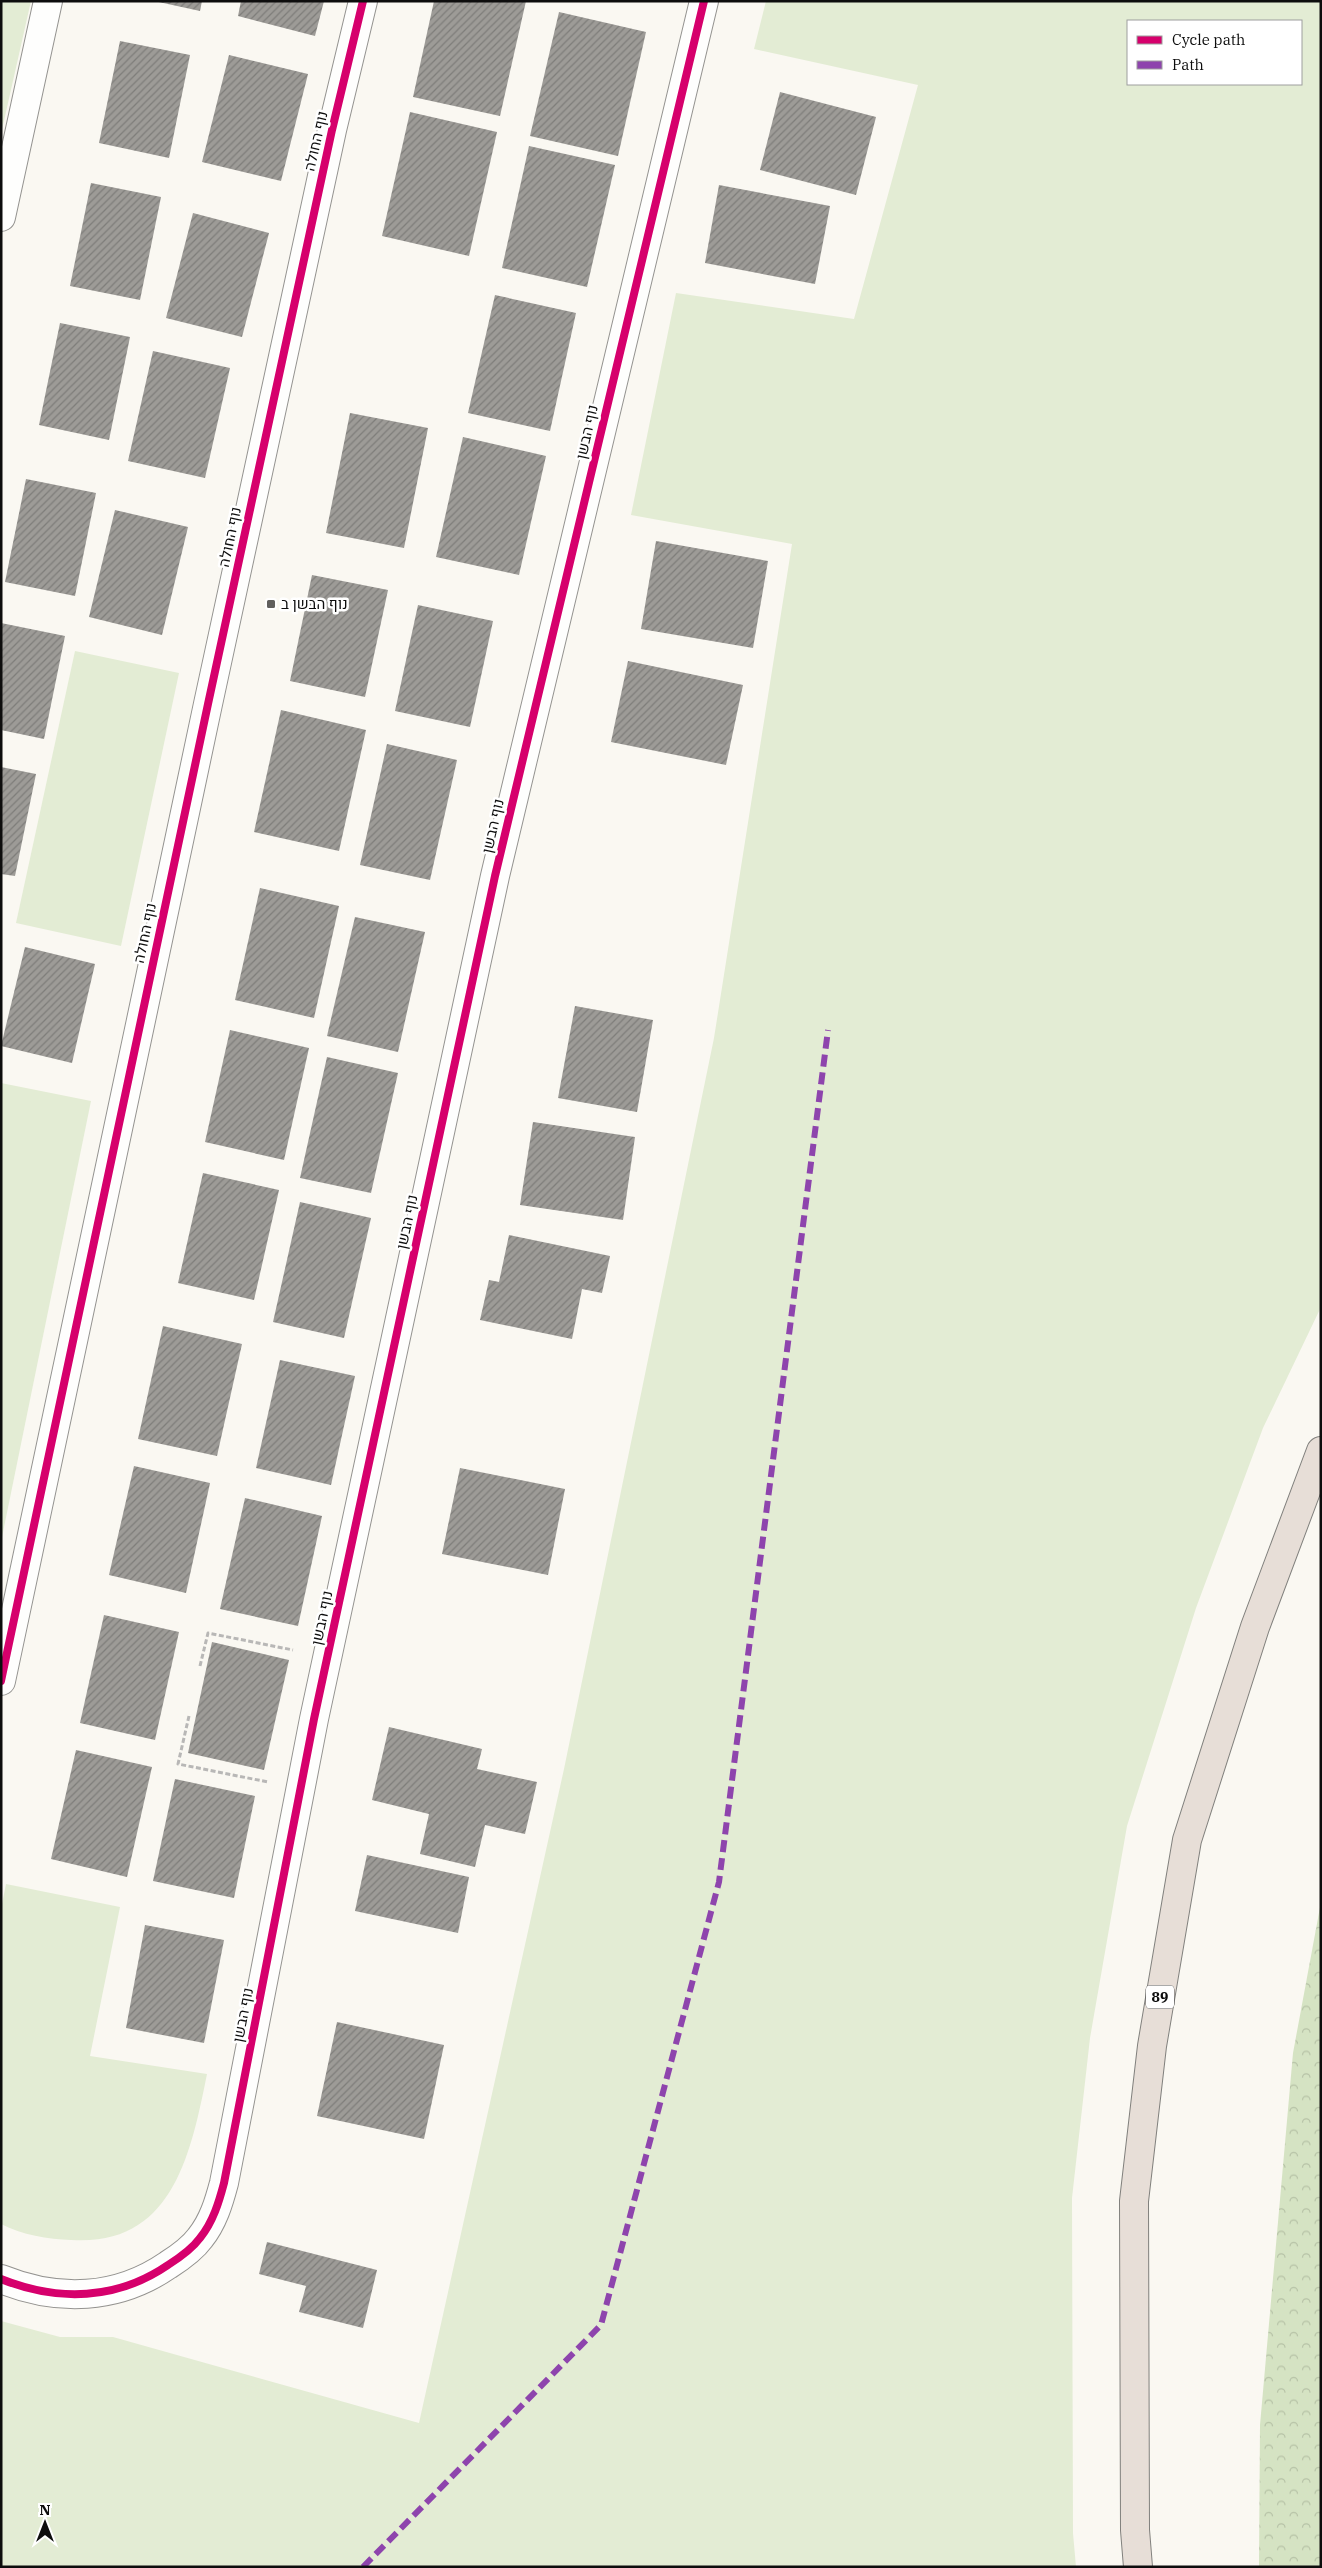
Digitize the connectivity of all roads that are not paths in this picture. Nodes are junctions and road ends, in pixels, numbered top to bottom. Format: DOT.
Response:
graph roads {
  1 [pos="48,1"];
  2 [pos="363,1"];
  3 [pos="704,1"];
  4 [pos="1,217"];
  5 [pos="1321,1450"];
  6 [pos="1,1681"];
  7 [pos="1,2279"];
  8 [pos="1138,2567"];
  1 -- 4 [label="street"];
  2 -- 6 [label="street, נוף החולה"];
  3 -- 7 [label="street, נוף הבשן"];
  5 -- 8 [label="highway, 89"];
}
